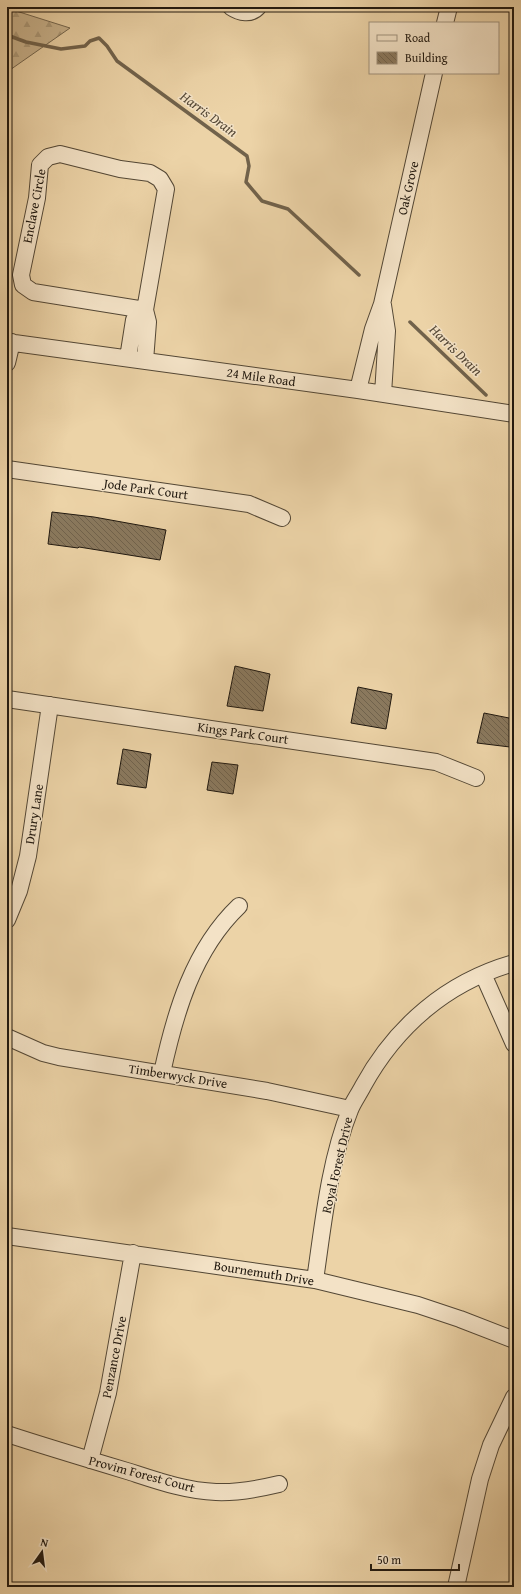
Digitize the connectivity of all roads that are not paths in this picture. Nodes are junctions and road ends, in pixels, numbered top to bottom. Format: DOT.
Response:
graph roads {
  1 [pos="231,7"];
  2 [pos="449,7"];
  3 [pos="256,9"];
  4 [pos="445,22"];
  5 [pos="434,74"];
  6 [pos="382,304"];
  7 [pos="145,310"];
  8 [pos="9,342"];
  9 [pos="128,358"];
  10 [pos="145,361"];
  11 [pos="7,363"];
  12 [pos="358,390"];
  13 [pos="382,394"];
  14 [pos="514,414"];
  15 [pos="7,469"];
  16 [pos="282,518"];
  17 [pos="7,699"];
  18 [pos="50,705"];
  19 [pos="476,778"];
  20 [pos="239,906"];
  21 [pos="7,920"];
  22 [pos="514,963"];
  23 [pos="483,974"];
  24 [pos="7,1037"];
  25 [pos="514,1044"];
  26 [pos="162,1073"];
  27 [pos="350,1109"];
  28 [pos="7,1236"];
  29 [pos="133,1253"];
  30 [pos="315,1280"];
  31 [pos="514,1340"];
  32 [pos="514,1397"];
  33 [pos="7,1434"];
  34 [pos="90,1460"];
  35 [pos="279,1484"];
  36 [pos="456,1587"];
  1 -- 3 [label="street"];
  2 -- 4 [label="street"];
  5 -- 6 [label="street, Oak Grove"];
  6 -- 12 [label="street, Oak Grove"];
  6 -- 13 [label="street, Oak Grove"];
  7 -- 7 [label="street, Enclave Circle"];
  7 -- 9 [label="street, Enclave Circle"];
  7 -- 10 [label="street, Enclave Circle"];
  8 -- 9 [label="street, 24 Mile Road"];
  8 -- 11 [label="street"];
  9 -- 10 [label="street, 24 Mile Road"];
  10 -- 12 [label="street, 24 Mile Road"];
  12 -- 13 [label="street, 24 Mile Road"];
  13 -- 14 [label="street, 24 Mile Road"];
  15 -- 16 [label="street, Jode Park Court"];
  17 -- 18 [label="street, Kings Park Court"];
  18 -- 19 [label="street, Kings Park Court"];
  18 -- 21 [label="street, Drury Lane"];
  20 -- 26 [label="street"];
  22 -- 23 [label="street, Royal Forest Drive"];
  23 -- 25 [label="street"];
  23 -- 27 [label="street, Royal Forest Drive"];
  24 -- 26 [label="street, Timberwyck Drive"];
  26 -- 27 [label="street, Timberwyck Drive"];
  27 -- 30 [label="street, Royal Forest Drive"];
  28 -- 29 [label="street, Bournemuth Drive"];
  29 -- 30 [label="street, Bournemuth Drive"];
  29 -- 34 [label="street, Penzance Drive"];
  30 -- 31 [label="street, Bournemuth Drive"];
  32 -- 36 [label="street"];
  33 -- 34 [label="street, Provim Forest Court"];
  34 -- 35 [label="street, Provim Forest Court"];
}
